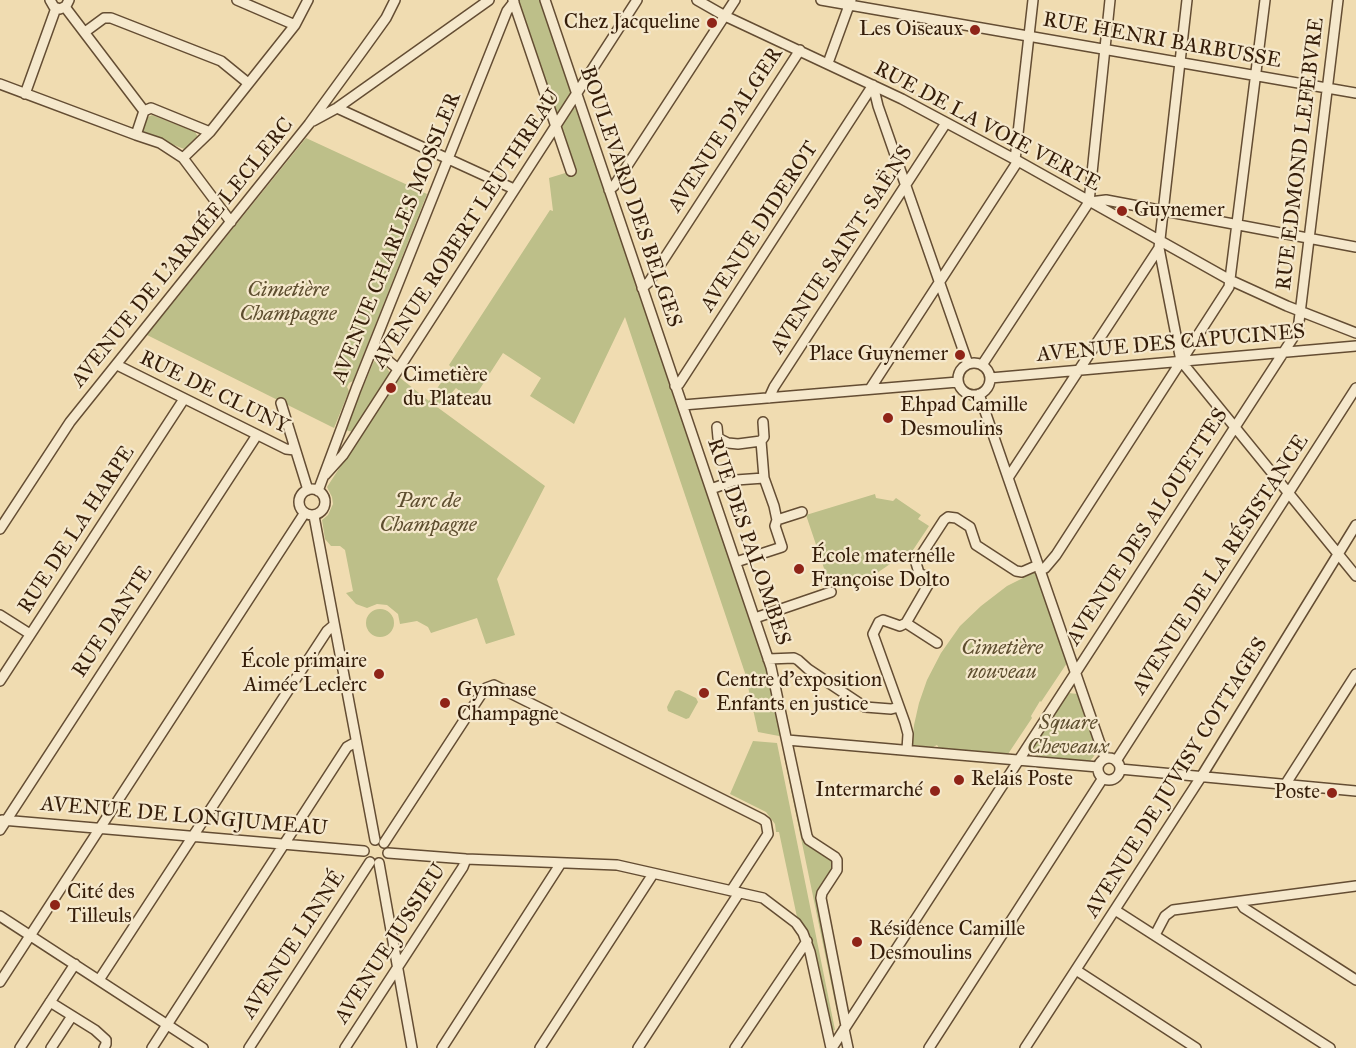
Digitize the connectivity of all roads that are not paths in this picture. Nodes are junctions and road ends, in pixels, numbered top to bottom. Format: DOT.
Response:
graph roads {
  1 [pos="50,0"];
  2 [pos="237,0"];
  3 [pos="308,0"];
  4 [pos="395,0"];
  5 [pos="489,0"];
  6 [pos="545,0"];
  7 [pos="637,0"];
  8 [pos="697,0"];
  9 [pos="735,0"];
  10 [pos="820,0"];
  11 [pos="1033,0"];
  12 [pos="1110,0"];
  13 [pos="1187,0"];
  14 [pos="1265,0"];
  15 [pos="1338,0"];
  16 [pos="514,1"];
  17 [pos="850,3"];
  18 [pos="63,5"];
  19 [pos="725,16"];
  20 [pos="295,25"];
  21 [pos="85,32"];
  22 [pos="1029,37"];
  23 [pos="1105,49"];
  24 [pos="800,50"];
  25 [pos="1180,62"];
  26 [pos="828,63"];
  27 [pos="1256,75"];
  28 [pos="248,83"];
  29 [pos="0,84"];
  30 [pos="873,85"];
  31 [pos="1327,88"];
  32 [pos="1356,93"];
  33 [pos="25,94"];
  34 [pos="576,94"];
  35 [pos="337,108"];
  36 [pos="144,111"];
  37 [pos="946,123"];
  38 [pos="309,124"];
  39 [pos="556,126"];
  40 [pos="210,132"];
  41 [pos="136,135"];
  42 [pos="183,158"];
  43 [pos="448,159"];
  44 [pos="1016,160"];
  45 [pos="571,171"];
  46 [pos="906,185"];
  47 [pos="514,189"];
  48 [pos="609,190"];
  49 [pos="1089,202"];
  50 [pos="1162,211"];
  51 [pos="231,222"];
  52 [pos="1237,225"];
  53 [pos="1310,238"];
  54 [pos="1159,244"];
  55 [pos="1356,247"];
  56 [pos="1232,280"];
  57 [pos="940,281"];
  58 [pos="642,288"];
  59 [pos="1301,312"];
  60 [pos="1356,333"];
  61 [pos="1356,346"];
  62 [pos="373,348"];
  63 [pos="1284,352"];
  64 [pos="1181,361"];
  65 [pos="968,364"];
  66 [pos="117,365"];
  67 [pos="982,365"];
  68 [pos="398,369"];
  69 [pos="1078,370"];
  70 [pos="990,378"];
  71 [pos="958,382"];
  72 [pos="675,386"];
  73 [pos="1356,388"];
  74 [pos="870,389"];
  75 [pos="980,394"];
  76 [pos="770,398"];
  77 [pos="184,399"];
  78 [pos="281,403"];
  79 [pos="683,405"];
  80 [pos="763,422"];
  81 [pos="717,427"];
  82 [pos="1234,427"];
  83 [pos="257,435"];
  84 [pos="761,441"];
  85 [pos="295,450"];
  86 [pos="325,475"];
  87 [pos="764,477"];
  88 [pos="1008,477"];
  89 [pos="711,489"];
  90 [pos="308,490"];
  91 [pos="318,491"];
  92 [pos="1289,493"];
  93 [pos="802,512"];
  94 [pos="309,515"];
  95 [pos="777,520"];
  96 [pos="1356,525"];
  97 [pos="0,529"];
  98 [pos="1339,553"];
  99 [pos="736,562"];
  100 [pos="1039,568"];
  101 [pos="1356,576"];
  102 [pos="831,591"];
  103 [pos="0,615"];
  104 [pos="755,618"];
  105 [pos="906,623"];
  106 [pos="334,625"];
  107 [pos="30,634"];
  108 [pos="937,643"];
  109 [pos="768,659"];
  110 [pos="1076,672"];
  111 [pos="1356,674"];
  112 [pos="0,681"];
  113 [pos="899,707"];
  114 [pos="787,740"];
  115 [pos="356,742"];
  116 [pos="907,750"];
  117 [pos="1105,758"];
  118 [pos="1017,760"];
  119 [pos="1118,765"];
  120 [pos="1098,767"];
  121 [pos="1201,777"];
  122 [pos="1103,778"];
  123 [pos="1286,784"];
  124 [pos="1356,791"];
  125 [pos="3,820"];
  126 [pos="99,829"];
  127 [pos="0,830"];
  128 [pos="193,836"];
  129 [pos="379,841"];
  130 [pos="285,844"];
  131 [pos="364,851"];
  132 [pos="388,853"];
  133 [pos="466,859"];
  134 [pos="374,862"];
  135 [pos="561,863"];
  136 [pos="653,874"];
  137 [pos="1356,886"];
  138 [pos="735,892"];
  139 [pos="1240,902"];
  140 [pos="1115,910"];
  141 [pos="0,916"];
  142 [pos="1155,935"];
  143 [pos="30,936"];
  144 [pos="807,941"];
  145 [pos="75,964"];
  146 [pos="397,967"];
  147 [pos="1076,970"];
  148 [pos="99,980"];
  149 [pos="1356,980"];
  150 [pos="0,982"];
  151 [pos="50,1002"];
  152 [pos="72,1016"];
  153 [pos="167,1025"];
  154 [pos="843,1031"];
  155 [pos="20,1048"];
  156 [pos="51,1048"];
  157 [pos="104,1048"];
  158 [pos="152,1048"];
  159 [pos="203,1048"];
  160 [pos="249,1048"];
  161 [pos="345,1048"];
  162 [pos="412,1048"];
  163 [pos="442,1048"];
  164 [pos="540,1048"];
  165 [pos="638,1048"];
  166 [pos="735,1048"];
  167 [pos="831,1048"];
  168 [pos="848,1048"];
  169 [pos="928,1048"];
  170 [pos="1025,1048"];
  171 [pos="1196,1048"];
  172 [pos="1330,1048"];
  1 -- 18 [label="street"];
  2 -- 20 [label="street"];
  3 -- 20 [label="street"];
  4 -- 38 [label="street, AVENUE DE L'ARMÉE LECLERC"];
  5 -- 35 [label="street"];
  6 -- 34 [label="street, BOULEVARD DES BELGES"];
  7 -- 34 [label="street, AVENUE ROBERT LEUTHREAU"];
  8 -- 19 [label="street, RUE DE LA VOIE VERTE"];
  9 -- 19 [label="street"];
  10 -- 17 [label="street, RUE HENRI BARBUSSE"];
  11 -- 22 [label="street"];
  12 -- 23 [label="street"];
  13 -- 25 [label="street"];
  14 -- 27 [label="street"];
  15 -- 31 [label="street, RUE EDMOND LEFEBVRE"];
  16 -- 39 [label="street"];
  16 -- 43 [label="street, AVENUE CHARLES MOSSLER"];
  17 -- 22 [label="street, RUE HENRI BARBUSSE"];
  17 -- 26 [label="street"];
  18 -- 21 [label="street"];
  18 -- 33 [label="street"];
  19 -- 24 [label="street, RUE DE LA VOIE VERTE"];
  19 -- 48 [label="street"];
  20 -- 28 [label="street"];
  21 -- 28 [label="street"];
  21 -- 36 [label="street"];
  22 -- 23 [label="street, RUE HENRI BARBUSSE"];
  22 -- 44 [label="street"];
  23 -- 25 [label="street, RUE HENRI BARBUSSE"];
  23 -- 49 [label="street"];
  24 -- 26 [label="street, RUE DE LA VOIE VERTE"];
  24 -- 58 [label="street, AVENUE D'ALGER"];
  25 -- 27 [label="street, RUE HENRI BARBUSSE"];
  25 -- 50 [label="street"];
  26 -- 30 [label="street, RUE DE LA VOIE VERTE"];
  27 -- 31 [label="street, RUE HENRI BARBUSSE"];
  27 -- 52 [label="street"];
  28 -- 40 [label="street"];
  29 -- 33 [label="street"];
  30 -- 37 [label="street, RUE DE LA VOIE VERTE"];
  30 -- 46 [label="street"];
  30 -- 72 [label="street, AVENUE DIDEROT"];
  31 -- 32 [label="street, RUE HENRI BARBUSSE"];
  31 -- 53 [label="street, RUE EDMOND LEFEBVRE"];
  33 -- 41 [label="street"];
  34 -- 39 [label="street, AVENUE ROBERT LEUTHREAU"];
  34 -- 48 [label="street, BOULEVARD DES BELGES"];
  35 -- 38 [label="street"];
  35 -- 43 [label="street"];
  36 -- 40 [label="street"];
  36 -- 41 [label="street"];
  37 -- 44 [label="street, RUE DE LA VOIE VERTE"];
  37 -- 46 [label="street, AVENUE SAINT-SAËNS"];
  38 -- 51 [label="street, AVENUE DE L'ARMÉE LECLERC"];
  39 -- 45 [label="street"];
  39 -- 47 [label="street, AVENUE ROBERT LEUTHREAU"];
  40 -- 42 [label="street"];
  41 -- 42 [label="street"];
  42 -- 51 [label="street"];
  43 -- 47 [label="street"];
  43 -- 62 [label="street, AVENUE CHARLES MOSSLER"];
  44 -- 49 [label="street, RUE DE LA VOIE VERTE"];
  44 -- 57 [label="street"];
  46 -- 57 [label="street"];
  46 -- 76 [label="street, AVENUE SAINT-SAËNS"];
  47 -- 68 [label="street, AVENUE ROBERT LEUTHREAU"];
  48 -- 58 [label="street, BOULEVARD DES BELGES"];
  49 -- 50 [label="street"];
  49 -- 54 [label="street, RUE DE LA VOIE VERTE"];
  49 -- 67 [label="street"];
  50 -- 52 [label="street"];
  50 -- 54 [label="street"];
  51 -- 66 [label="street, AVENUE DE L'ARMÉE LECLERC"];
  52 -- 53 [label="street"];
  52 -- 56 [label="street"];
  53 -- 55 [label="street"];
  53 -- 59 [label="street, RUE EDMOND LEFEBVRE"];
  54 -- 56 [label="street, RUE DE LA VOIE VERTE"];
  54 -- 64 [label="street"];
  54 -- 69 [label="street"];
  56 -- 59 [label="street, RUE DE LA VOIE VERTE"];
  56 -- 64 [label="street"];
  57 -- 65 [label="street"];
  57 -- 74 [label="street"];
  58 -- 72 [label="street, BOULEVARD DES BELGES"];
  59 -- 60 [label="street, RUE DE LA VOIE VERTE"];
  59 -- 63 [label="street, AVENUE DES ALOUETTES"];
  61 -- 63 [label="street, AVENUE DES CAPUCINES"];
  62 -- 68 [label="street"];
  62 -- 86 [label="street, AVENUE CHARLES MOSSLER"];
  63 -- 64 [label="street, AVENUE DES CAPUCINES"];
  63 -- 82 [label="street, AVENUE DES ALOUETTES"];
  64 -- 69 [label="street, AVENUE DES CAPUCINES"];
  64 -- 82 [label="street"];
  64 -- 100 [label="street"];
  65 -- 67 [label="street"];
  65 -- 71 [label="street"];
  66 -- 77 [label="street, RUE DE CLUNY"];
  66 -- 97 [label="street, AVENUE DE L'ARMÉE LECLERC"];
  67 -- 70 [label="street"];
  68 -- 86 [label="street, AVENUE ROBERT LEUTHREAU"];
  69 -- 70 [label="street, AVENUE DES CAPUCINES"];
  69 -- 88 [label="street"];
  70 -- 75 [label="street"];
  71 -- 74 [label="street"];
  71 -- 75 [label="street"];
  72 -- 79 [label="street, BOULEVARD DES BELGES"];
  73 -- 92 [label="street, AVENUE DE LA RÉSISTANCE"];
  74 -- 76 [label="street"];
  75 -- 88 [label="street"];
  76 -- 79 [label="street"];
  77 -- 83 [label="street, RUE DE CLUNY"];
  77 -- 107 [label="street, RUE DE LA HARPE"];
  78 -- 85 [label="street"];
  79 -- 89 [label="street, RUE DES PALOMBES"];
  80 -- 84 [label="street"];
  81 -- 84 [label="street"];
  82 -- 92 [label="street"];
  82 -- 110 [label="street, AVENUE DES ALOUETTES"];
  83 -- 85 [label="street, RUE DE CLUNY"];
  83 -- 125 [label="street, RUE DANTE"];
  84 -- 87 [label="street"];
  85 -- 90 [label="street"];
  86 -- 91 [label="street, AVENUE CHARLES MOSSLER"];
  87 -- 89 [label="street"];
  87 -- 95 [label="street"];
  88 -- 100 [label="street"];
  89 -- 99 [label="street, RUE DES PALOMBES"];
  90 -- 91 [label="street"];
  90 -- 94 [label="street"];
  91 -- 94 [label="street"];
  92 -- 98 [label="street"];
  92 -- 119 [label="street, AVENUE DE LA RÉSISTANCE"];
  93 -- 95 [label="street"];
  94 -- 106 [label="street"];
  94 -- 126 [label="street"];
  95 -- 99 [label="street"];
  96 -- 98 [label="street, AVENUE DE JUVISY COTTAGES"];
  98 -- 101 [label="street"];
  98 -- 121 [label="street, AVENUE DE JUVISY COTTAGES"];
  99 -- 104 [label="street, RUE DES PALOMBES"];
  100 -- 105 [label="street"];
  100 -- 110 [label="street"];
  102 -- 104 [label="street"];
  103 -- 107 [label="street"];
  104 -- 109 [label="street, RUE DES PALOMBES"];
  105 -- 108 [label="street"];
  105 -- 113 [label="street"];
  106 -- 115 [label="street"];
  106 -- 128 [label="street"];
  107 -- 112 [label="street, RUE DE LA HARPE"];
  109 -- 113 [label="street"];
  109 -- 114 [label="street, RUE DES PALOMBES"];
  110 -- 117 [label="street"];
  110 -- 118 [label="street, AVENUE DES ALOUETTES"];
  111 -- 123 [label="street"];
  113 -- 116 [label="street"];
  114 -- 116 [label="street"];
  114 -- 154 [label="street, RUE DES PALOMBES"];
  115 -- 129 [label="street"];
  115 -- 130 [label="street"];
  116 -- 118 [label="street"];
  117 -- 119 [label="street"];
  117 -- 120 [label="street"];
  118 -- 120 [label="street"];
  118 -- 154 [label="street, AVENUE DES ALOUETTES"];
  119 -- 121 [label="street"];
  119 -- 122 [label="street"];
  120 -- 122 [label="street"];
  121 -- 123 [label="street"];
  121 -- 140 [label="street, AVENUE DE JUVISY COTTAGES"];
  122 -- 169 [label="street"];
  123 -- 124 [label="street"];
  125 -- 126 [label="street, AVENUE DE LONGJUMEAU"];
  125 -- 127 [label="street, RUE DANTE"];
  126 -- 128 [label="street, AVENUE DE LONGJUMEAU"];
  126 -- 143 [label="street"];
  128 -- 130 [label="street, AVENUE DE LONGJUMEAU"];
  128 -- 148 [label="street"];
  129 -- 131 [label="street"];
  129 -- 132 [label="street"];
  129 -- 138 [label="street"];
  130 -- 131 [label="street, AVENUE DE LONGJUMEAU"];
  130 -- 153 [label="street"];
  131 -- 134 [label="street"];
  132 -- 133 [label="street"];
  132 -- 134 [label="street"];
  133 -- 135 [label="street"];
  133 -- 146 [label="street, AVENUE JUSSIEU"];
  134 -- 146 [label="street"];
  134 -- 160 [label="street, AVENUE LINNÉ"];
  135 -- 136 [label="street"];
  135 -- 163 [label="street"];
  136 -- 138 [label="street"];
  136 -- 164 [label="street"];
  137 -- 139 [label="street"];
  138 -- 144 [label="street"];
  138 -- 165 [label="street"];
  139 -- 142 [label="street"];
  139 -- 149 [label="street"];
  140 -- 142 [label="street"];
  140 -- 147 [label="street, AVENUE DE JUVISY COTTAGES"];
  141 -- 143 [label="street"];
  142 -- 172 [label="street"];
  143 -- 145 [label="street"];
  143 -- 150 [label="street"];
  144 -- 166 [label="street"];
  144 -- 167 [label="street"];
  145 -- 148 [label="street"];
  145 -- 151 [label="street"];
  146 -- 161 [label="street, AVENUE JUSSIEU"];
  146 -- 162 [label="street"];
  147 -- 170 [label="street, AVENUE DE JUVISY COTTAGES"];
  147 -- 171 [label="street"];
  148 -- 153 [label="street"];
  151 -- 152 [label="street"];
  151 -- 155 [label="street"];
  152 -- 156 [label="street"];
  152 -- 157 [label="street"];
  153 -- 158 [label="street"];
  153 -- 159 [label="street"];
  154 -- 167 [label="street, AVENUE DES ALOUETTES"];
  154 -- 168 [label="street, RUE DES PALOMBES"];
}
